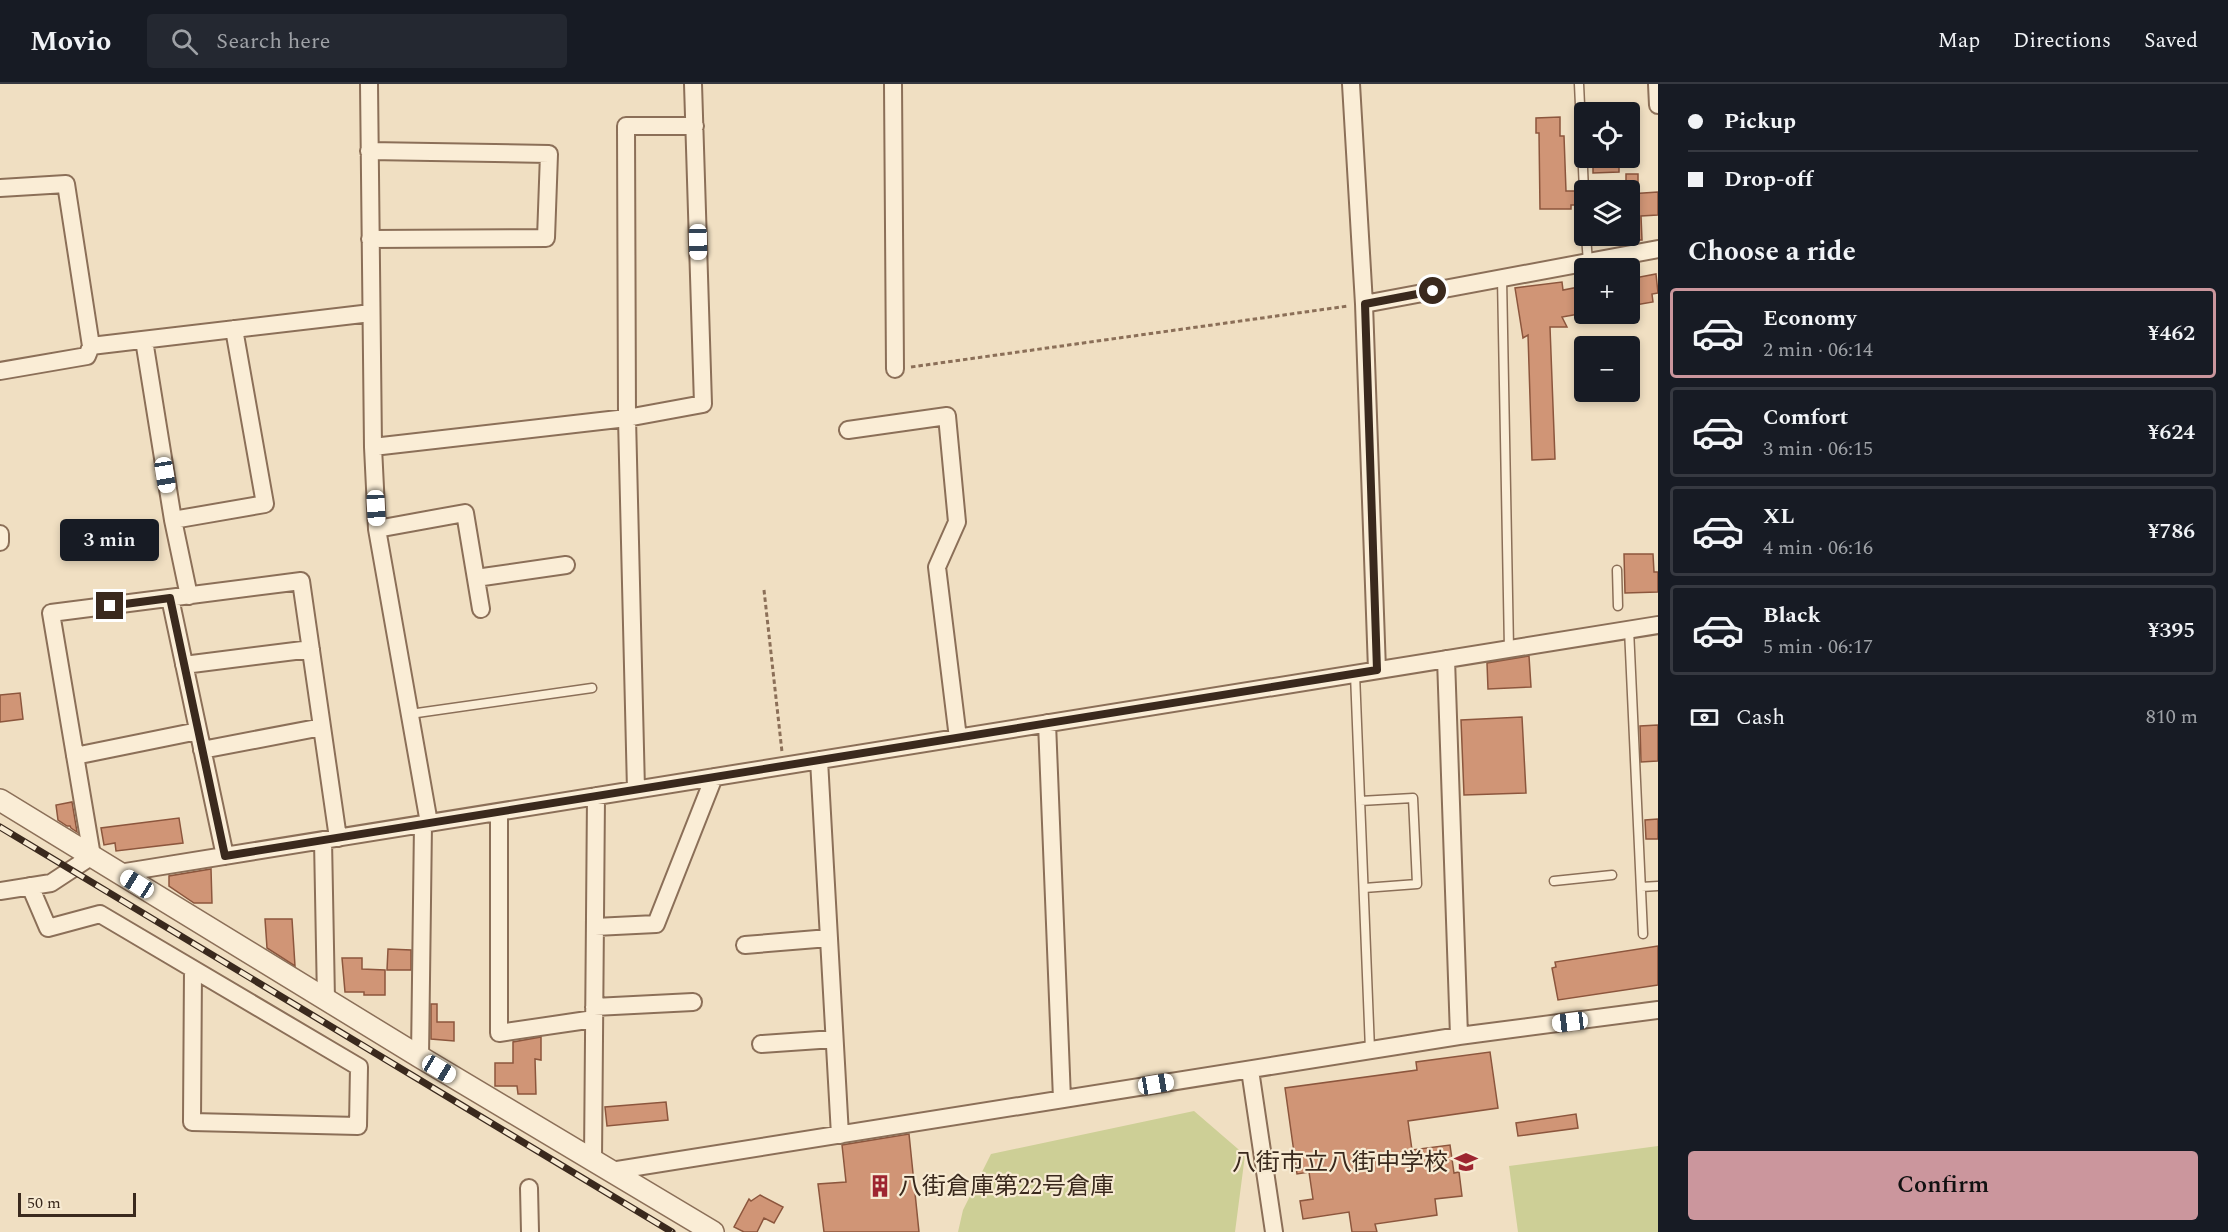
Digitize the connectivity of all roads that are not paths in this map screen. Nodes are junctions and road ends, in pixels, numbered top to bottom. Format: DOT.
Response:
graph roads {
  1 [pos="369,84"];
  2 [pos="693,84"];
  3 [pos="893,84"];
  4 [pos="1351,84"];
  5 [pos="1579,84"];
  6 [pos="1657,84"];
  7 [pos="1658,105"];
  8 [pos="695,126"];
  9 [pos="369,151"];
  10 [pos="1584,180"];
  11 [pos="0,188"];
  12 [pos="370,239"];
  13 [pos="1658,249"];
  14 [pos="1610,258"];
  15 [pos="1574,265"];
  16 [pos="1502,278"];
  17 [pos="1365,304"];
  18 [pos="371,313"];
  19 [pos="234,329"];
  20 [pos="144,340"];
  21 [pos="91,346"];
  22 [pos="895,369"];
  23 [pos="0,371"];
  24 [pos="627,418"];
  25 [pos="848,430"];
  26 [pos="373,447"];
  27 [pos="173,520"];
  28 [pos="377,529"];
  29 [pos="0,534"];
  30 [pos="0,542"];
  31 [pos="566,565"];
  32 [pos="1617,570"];
  33 [pos="476,578"];
  34 [pos="189,596"];
  35 [pos="170,598"];
  36 [pos="1617,606"];
  37 [pos="481,609"];
  38 [pos="1658,625"];
  39 [pos="1629,629"];
  40 [pos="311,649"];
  41 [pos="1509,649"];
  42 [pos="1446,659"];
  43 [pos="184,665"];
  44 [pos="1377,670"];
  45 [pos="1355,674"];
  46 [pos="592,688"];
  47 [pos="410,714"];
  48 [pos="1047,723"];
  49 [pos="322,727"];
  50 [pos="198,731"];
  51 [pos="958,738"];
  52 [pos="202,750"];
  53 [pos="75,756"];
  54 [pos="819,760"];
  55 [pos="714,777"];
  56 [pos="636,790"];
  57 [pos="596,796"];
  58 [pos="0,800"];
  59 [pos="1360,801"];
  60 [pos="499,812"];
  61 [pos="426,823"];
  62 [pos="331,839"];
  63 [pos="92,856"];
  64 [pos="225,856"];
  65 [pos="119,873"];
  66 [pos="1612,876"];
  67 [pos="1554,881"];
  68 [pos="30,886"];
  69 [pos="1641,886"];
  70 [pos="1658,886"];
  71 [pos="1364,888"];
  72 [pos="0,891"];
  73 [pos="595,927"];
  74 [pos="1643,934"];
  75 [pos="829,938"];
  76 [pos="745,945"];
  77 [pos="193,969"];
  78 [pos="326,1000"];
  79 [pos="693,1002"];
  80 [pos="1658,1010"];
  81 [pos="594,1013"];
  82 [pos="1459,1036"];
  83 [pos="834,1039"];
  84 [pos="761,1044"];
  85 [pos="1370,1050"];
  86 [pos="420,1057"];
  87 [pos="1250,1070"];
  88 [pos="1062,1099"];
  89 [pos="840,1135"];
  90 [pos="592,1160"];
  91 [pos="611,1171"];
  92 [pos="529,1188"];
  93 [pos="530,1232"];
  94 [pos="714,1232"];
  95 [pos="1274,1232"];
  1 -- 9 [label="street"];
  2 -- 8 [label="street"];
  3 -- 22 [label="street"];
  4 -- 17 [label="street"];
  5 -- 10 [label="lane"];
  6 -- 7 [label="street"];
  8 -- 24 [label="street"];
  8 -- 24 [label="street"];
  9 -- 12 [label="street"];
  9 -- 12 [label="street"];
  11 -- 21 [label="street"];
  12 -- 18 [label="street"];
  13 -- 14 [label="street"];
  15 -- 16 [label="street"];
  16 -- 17 [label="street"];
  16 -- 41 [label="lane"];
  17 -- 44 [label="street"];
  18 -- 19 [label="street"];
  18 -- 26 [label="street"];
  19 -- 20 [label="street"];
  19 -- 27 [label="street"];
  20 -- 21 [label="street"];
  20 -- 27 [label="street"];
  21 -- 23 [label="street"];
  24 -- 26 [label="street"];
  24 -- 56 [label="street"];
  25 -- 51 [label="street"];
  26 -- 28 [label="street"];
  27 -- 34 [label="street"];
  28 -- 33 [label="street"];
  28 -- 47 [label="street"];
  29 -- 30 [label="street"];
  31 -- 33 [label="street"];
  32 -- 36 [label="lane"];
  33 -- 37 [label="street"];
  34 -- 35 [label="street"];
  34 -- 40 [label="street"];
  35 -- 43 [label="street"];
  35 -- 53 [label="street"];
  38 -- 39 [label="street"];
  39 -- 41 [label="street"];
  39 -- 69 [label="lane"];
  40 -- 43 [label="street"];
  40 -- 49 [label="street"];
  41 -- 42 [label="street"];
  42 -- 44 [label="street"];
  42 -- 82 [label="street"];
  43 -- 50 [label="street"];
  44 -- 45 [label="street"];
  45 -- 48 [label="street"];
  45 -- 59 [label="lane"];
  46 -- 47 [label="lane"];
  47 -- 61 [label="street"];
  48 -- 51 [label="street"];
  48 -- 88 [label="street"];
  49 -- 52 [label="street"];
  49 -- 62 [label="street"];
  50 -- 52 [label="street"];
  50 -- 53 [label="street"];
  51 -- 54 [label="street"];
  52 -- 64 [label="street"];
  53 -- 63 [label="street"];
  54 -- 55 [label="street"];
  54 -- 75 [label="street"];
  55 -- 56 [label="street"];
  55 -- 73 [label="street"];
  56 -- 57 [label="street"];
  57 -- 60 [label="street"];
  57 -- 73 [label="street"];
  58 -- 63 [label="street"];
  59 -- 71 [label="lane"];
  59 -- 71 [label="lane"];
  60 -- 61 [label="street"];
  60 -- 81 [label="street"];
  61 -- 62 [label="street"];
  61 -- 86 [label="street"];
  62 -- 64 [label="street"];
  62 -- 78 [label="street"];
  63 -- 65 [label="street"];
  63 -- 68 [label="street"];
  64 -- 65 [label="street"];
  65 -- 78 [label="street"];
  66 -- 67 [label="lane"];
  68 -- 72 [label="street"];
  68 -- 77 [label="street"];
  69 -- 70 [label="lane"];
  69 -- 74 [label="lane"];
  71 -- 85 [label="lane"];
  73 -- 81 [label="street"];
  75 -- 76 [label="street"];
  75 -- 83 [label="street"];
  77 -- 77 [label="street"];
  78 -- 86 [label="street"];
  79 -- 81 [label="street"];
  80 -- 82 [label="street"];
  81 -- 90 [label="street"];
  82 -- 85 [label="street"];
  83 -- 84 [label="street"];
  83 -- 89 [label="street"];
  85 -- 87 [label="street"];
  86 -- 90 [label="street"];
  87 -- 88 [label="street"];
  87 -- 95 [label="street"];
  88 -- 89 [label="street"];
  89 -- 91 [label="street"];
  90 -- 91 [label="street"];
  91 -- 94 [label="street"];
  92 -- 93 [label="street"];
}
